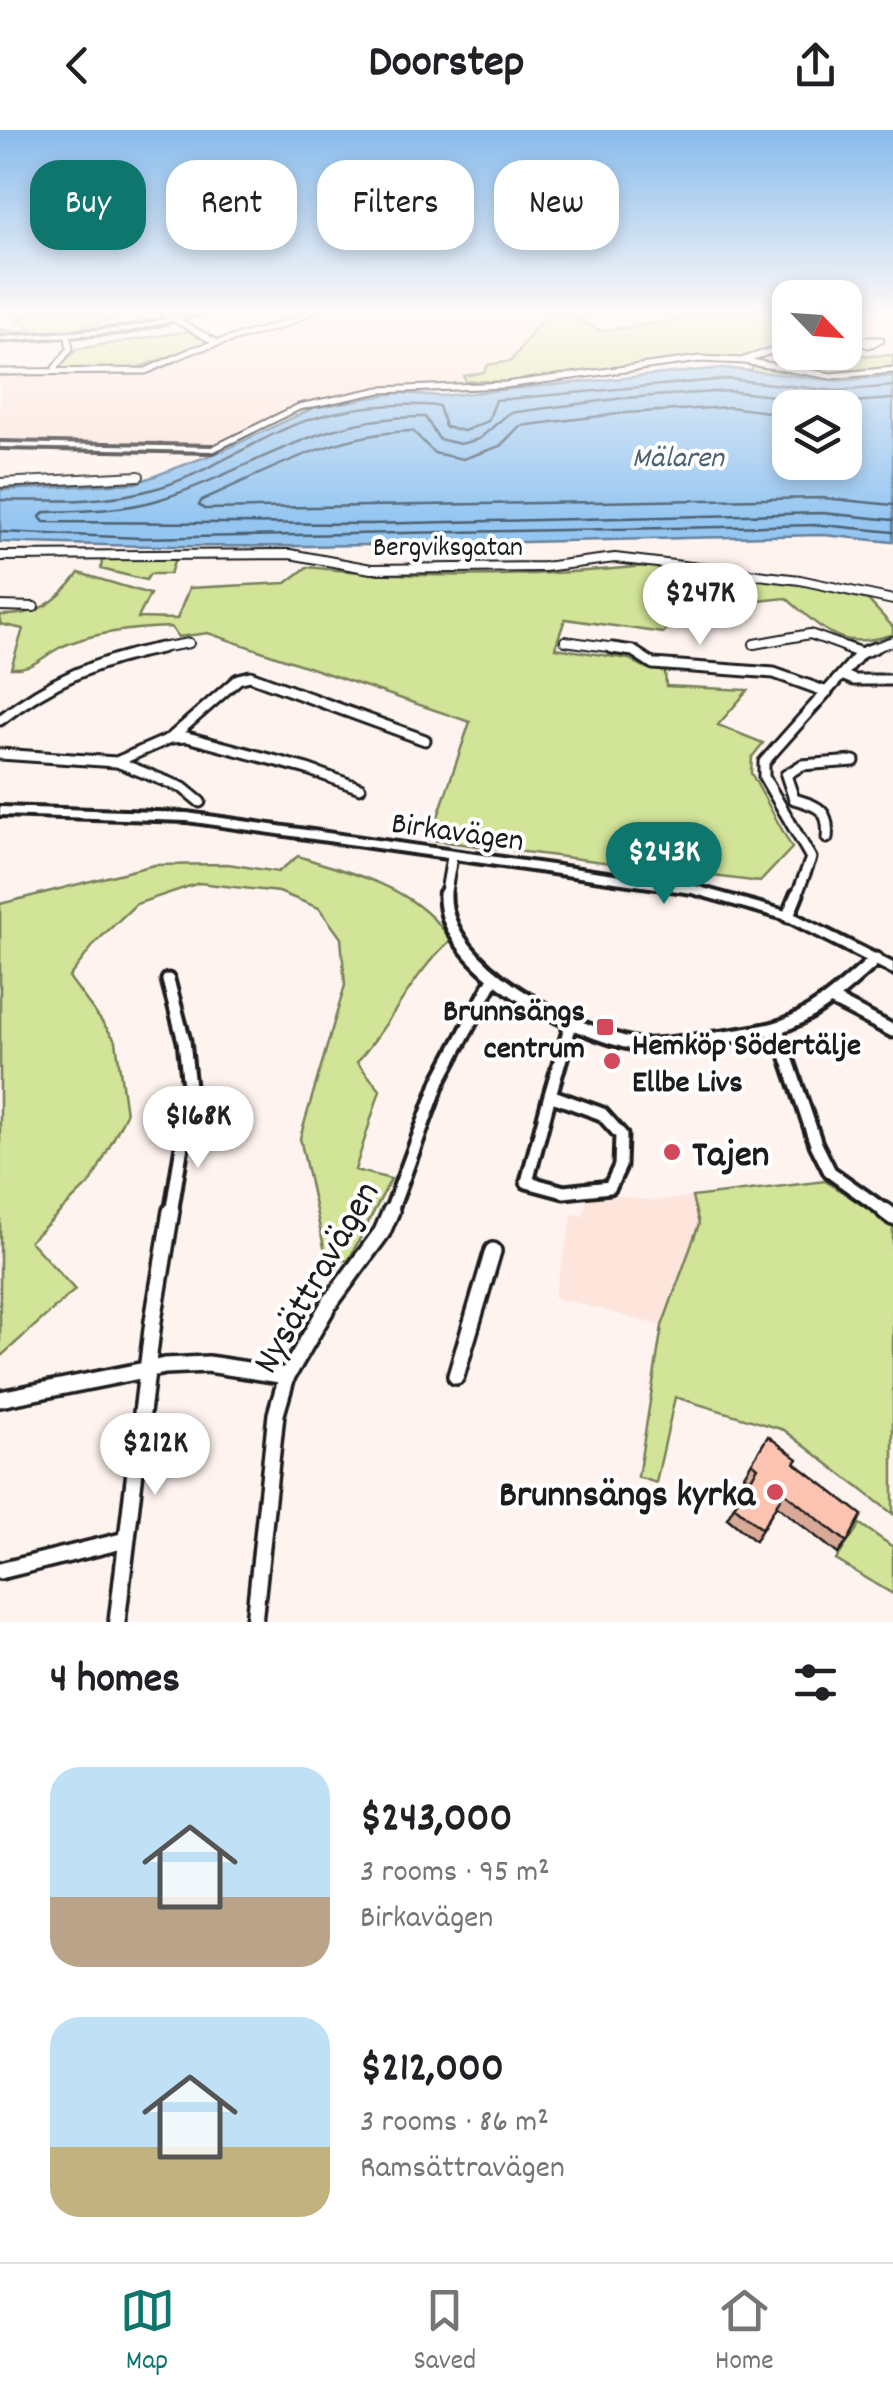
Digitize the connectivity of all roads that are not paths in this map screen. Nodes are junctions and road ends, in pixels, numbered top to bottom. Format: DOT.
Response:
graph roads {
  1 [pos="532,381"];
  2 [pos="0,445"];
  3 [pos="213,449"];
  4 [pos="139,476"];
  5 [pos="0,483"];
  6 [pos="0,556"];
  7 [pos="893,600"];
  8 [pos="0,606"];
  9 [pos="34,607"];
  10 [pos="565,641"];
  11 [pos="893,642"];
  12 [pos="190,643"];
  13 [pos="754,644"];
  14 [pos="861,654"];
  15 [pos="842,675"];
  16 [pos="893,680"];
  17 [pos="827,692"];
  18 [pos="6,710"];
  19 [pos="0,720"];
  20 [pos="170,738"];
  21 [pos="424,740"];
  22 [pos="0,754"];
  23 [pos="854,761"];
  24 [pos="116,762"];
  25 [pos="360,788"];
  26 [pos="200,802"];
  27 [pos="0,811"];
  28 [pos="828,838"];
  29 [pos="452,857"];
  30 [pos="788,916"];
  31 [pos="876,959"];
  32 [pos="893,969"];
  33 [pos="168,980"];
  34 [pos="493,980"];
  35 [pos="831,999"];
  36 [pos="571,1024"];
  37 [pos="777,1028"];
  38 [pos="893,1031"];
  39 [pos="548,1095"];
  40 [pos="893,1217"];
  41 [pos="493,1252"];
  42 [pos="150,1369"];
  43 [pos="287,1376"];
  44 [pos="456,1376"];
  45 [pos="0,1399"];
  46 [pos="126,1540"];
  47 [pos="0,1571"];
  48 [pos="116,1622"];
  49 [pos="254,1622"];
  1 -- 3 [label="street"];
  2 -- 3 [label="street"];
  4 -- 5 [label="street"];
  6 -- 7 [label="street, Bergviksgatan"];
  8 -- 9 [label="street"];
  10 -- 17 [label="street"];
  11 -- 14 [label="street"];
  12 -- 18 [label="street"];
  13 -- 14 [label="street"];
  14 -- 15 [label="street"];
  15 -- 16 [label="street"];
  15 -- 17 [label="street"];
  17 -- 30 [label="street"];
  18 -- 19 [label="street"];
  20 -- 21 [label="street"];
  20 -- 24 [label="street"];
  20 -- 25 [label="street"];
  22 -- 24 [label="street"];
  23 -- 28 [label="street"];
  24 -- 26 [label="street"];
  27 -- 29 [label="street, Birkavägen"];
  29 -- 30 [label="street, Birkavägen"];
  29 -- 34 [label="street"];
  30 -- 31 [label="street, Birkavägen"];
  31 -- 32 [label="street, Birkavägen"];
  31 -- 35 [label="street"];
  33 -- 42 [label="street"];
  34 -- 36 [label="street"];
  34 -- 43 [label="street, Nysättravägen"];
  35 -- 37 [label="street"];
  35 -- 38 [label="street"];
  36 -- 37 [label="street"];
  36 -- 39 [label="street"];
  37 -- 40 [label="street"];
  39 -- 39 [label="street"];
  41 -- 44 [label="street"];
  42 -- 43 [label="street"];
  42 -- 45 [label="street"];
  42 -- 46 [label="street"];
  43 -- 49 [label="street, Nysättravägen"];
  46 -- 47 [label="street"];
  46 -- 48 [label="street"];
}
